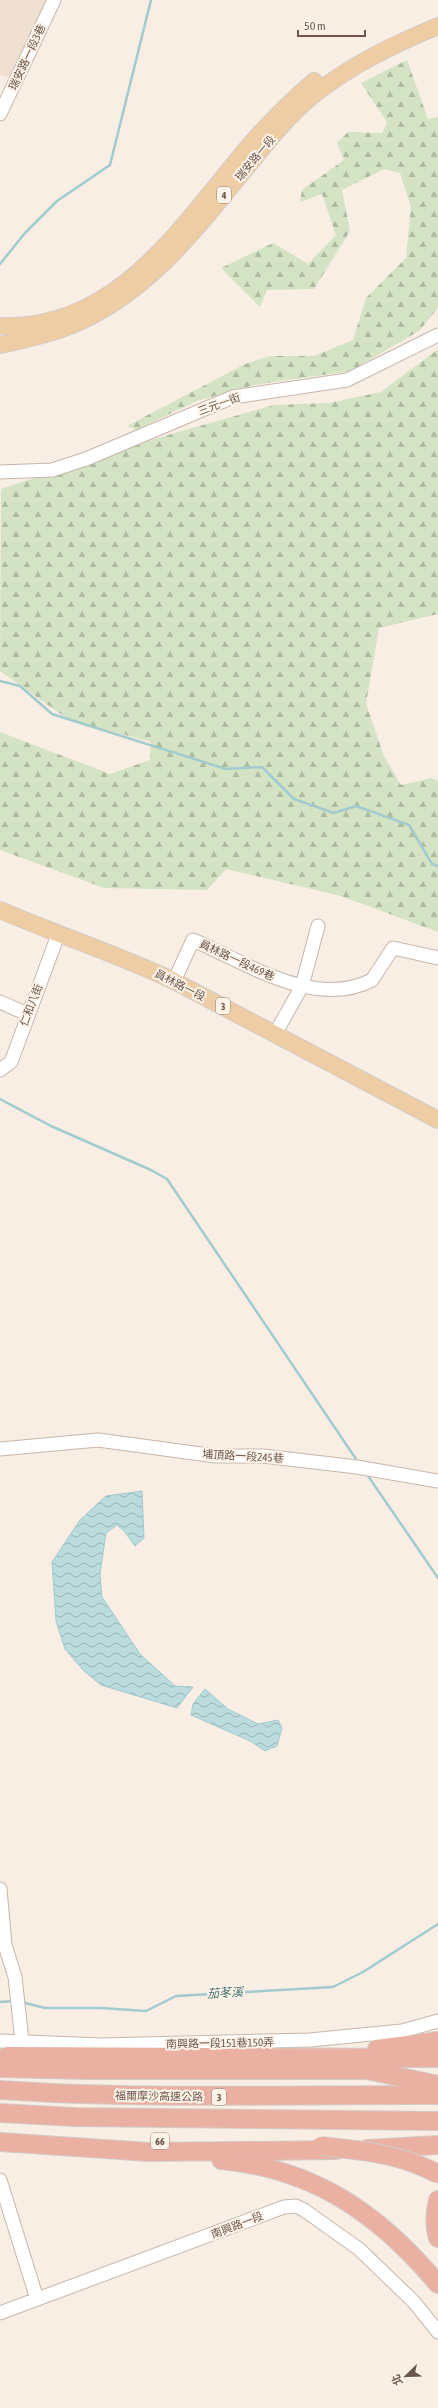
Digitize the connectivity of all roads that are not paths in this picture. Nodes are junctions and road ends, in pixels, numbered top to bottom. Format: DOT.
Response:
graph roads {
  1 [pos="54,0"];
  2 [pos="438,15"];
  3 [pos="438,26"];
  4 [pos="0,114"];
  5 [pos="0,326"];
  6 [pos="438,335"];
  7 [pos="0,345"];
  8 [pos="0,472"];
  9 [pos="0,910"];
  10 [pos="318,926"];
  11 [pos="58,935"];
  12 [pos="438,958"];
  13 [pos="174,981"];
  14 [pos="302,986"];
  15 [pos="0,1002"];
  16 [pos="27,1014"];
  17 [pos="275,1034"];
  18 [pos="0,1070"];
  19 [pos="438,1120"];
  20 [pos="0,1449"];
  21 [pos="438,1481"];
  22 [pos="0,1889"];
  23 [pos="438,2021"];
  24 [pos="0,2041"];
  25 [pos="22,2041"];
  26 [pos="438,2041"];
  27 [pos="0,2056"];
  28 [pos="301,2057"];
  29 [pos="438,2058"];
  30 [pos="0,2068"];
  31 [pos="438,2085"];
  32 [pos="0,2090"];
  33 [pos="438,2095"];
  34 [pos="0,2113"];
  35 [pos="438,2121"];
  36 [pos="0,2134"];
  37 [pos="0,2142"];
  38 [pos="438,2145"];
  39 [pos="149,2152"];
  40 [pos="438,2174"];
  41 [pos="0,2180"];
  42 [pos="438,2200"];
  43 [pos="438,2238"];
  44 [pos="438,2284"];
  45 [pos="37,2300"];
  46 [pos="0,2313"];
  47 [pos="438,2332"];
  1 -- 4 [label="street, 瑞安路一段3巷"];
  2 -- 5 [label="main road, 瑞安路一段 / 4"];
  3 -- 7 [label="main road, 瑞安路一段 / 4"];
  6 -- 8 [label="street, 三元一街"];
  9 -- 11 [label="main road, 員林路一段 / 3"];
  10 -- 14 [label="street"];
  11 -- 13 [label="main road, 員林路一段 / 3"];
  11 -- 16 [label="street, 仁和八街"];
  12 -- 14 [label="street"];
  13 -- 14 [label="street, 員林路一段469巷"];
  13 -- 17 [label="main road, 員林路一段 / 3"];
  14 -- 17 [label="street"];
  15 -- 16 [label="street"];
  16 -- 18 [label="street, 仁和八街"];
  17 -- 19 [label="main road, 員林路一段 / 3"];
  20 -- 21 [label="street, 埔頂路一段245巷"];
  22 -- 25 [label="street"];
  23 -- 25 [label="street, 南興路一段151巷150弄"];
  24 -- 25 [label="street, 南興路一段151巷150弄"];
  26 -- 28 [label="highway"];
  27 -- 28 [label="highway"];
  28 -- 29 [label="highway"];
  30 -- 31 [label="highway"];
  32 -- 33 [label="highway, 福爾摩沙高速公路 / 3"];
  34 -- 35 [label="highway, 福爾摩沙高速公路 / 3"];
  36 -- 40 [label="highway, 66, bridge"];
  37 -- 39 [label="highway"];
  38 -- 39 [label="highway"];
  39 -- 44 [label="highway"];
  41 -- 45 [label="street"];
  42 -- 43 [label="highway"];
  45 -- 46 [label="street, 南興路一段"];
  45 -- 47 [label="street, 南興路一段"];
}
